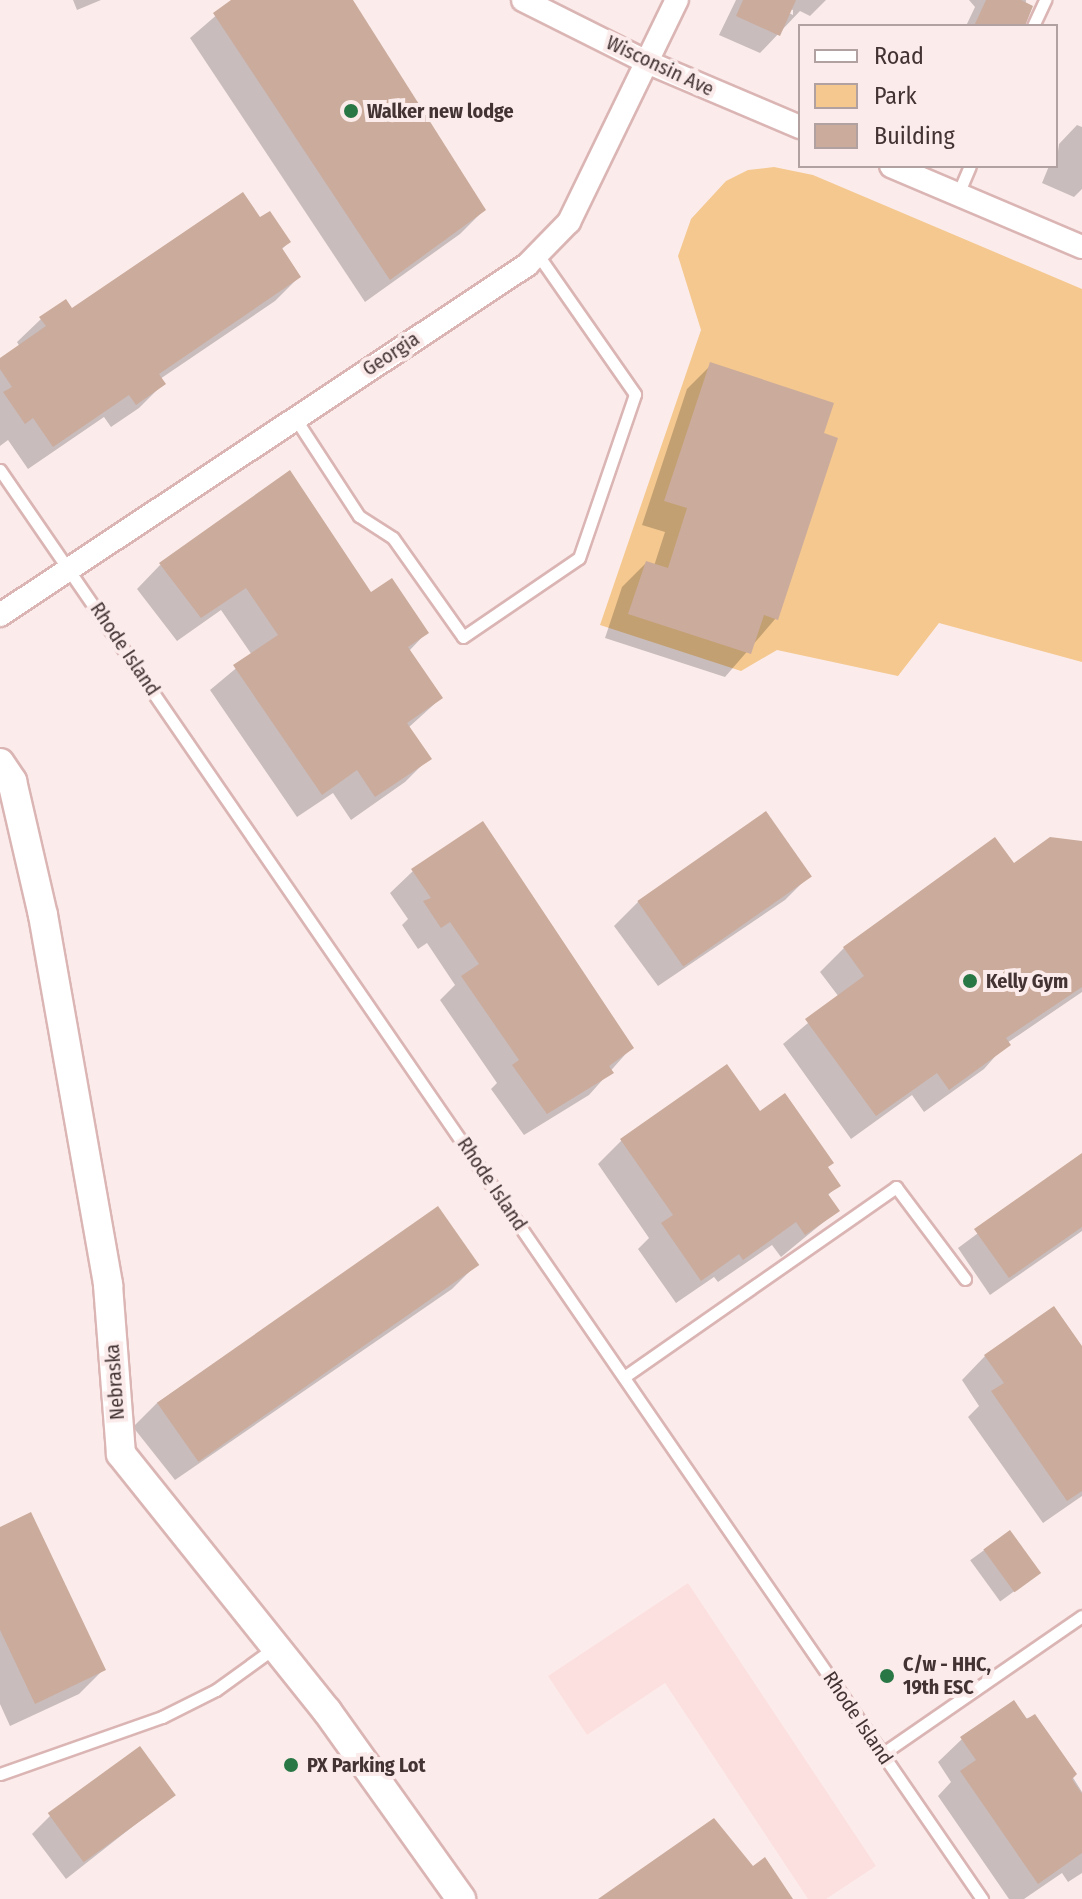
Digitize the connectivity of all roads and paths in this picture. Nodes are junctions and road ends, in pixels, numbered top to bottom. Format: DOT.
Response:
graph roads {
  1 [pos="523,0"];
  2 [pos="677,0"];
  3 [pos="1045,0"];
  4 [pos="1034,24"];
  5 [pos="649,63"];
  6 [pos="798,126"];
  7 [pos="896,168"];
  8 [pos="969,168"];
  9 [pos="958,194"];
  10 [pos="1082,247"];
  11 [pos="538,255"];
  12 [pos="294,418"];
  13 [pos="0,470"];
  14 [pos="68,566"];
  15 [pos="0,615"];
  16 [pos="0,763"];
  17 [pos="965,1279"];
  18 [pos="624,1377"];
  19 [pos="1082,1616"];
  20 [pos="275,1647"];
  21 [pos="882,1754"];
  22 [pos="0,1774"];
  23 [pos="461,1899"];
  24 [pos="982,1899"];
  1 -- 5 [label="street, Wisconsin Ave"];
  2 -- 5 [label="street, Georgia"];
  3 -- 4 [label="lane"];
  5 -- 6 [label="street, Wisconsin Ave"];
  5 -- 11 [label="street, Georgia"];
  7 -- 9 [label="street"];
  8 -- 9 [label="lane"];
  9 -- 10 [label="street"];
  11 -- 12 [label="street, Georgia"];
  11 -- 12 [label="lane"];
  12 -- 14 [label="street, Georgia"];
  13 -- 14 [label="lane, Rhode Island"];
  14 -- 15 [label="street, Georgia"];
  14 -- 18 [label="lane, Rhode Island"];
  16 -- 20 [label="street, Nebraska"];
  17 -- 18 [label="lane"];
  18 -- 21 [label="lane, Rhode Island"];
  19 -- 21 [label="lane"];
  20 -- 22 [label="lane"];
  20 -- 23 [label="street, Nebraska"];
  21 -- 24 [label="lane, Rhode Island"];
}
